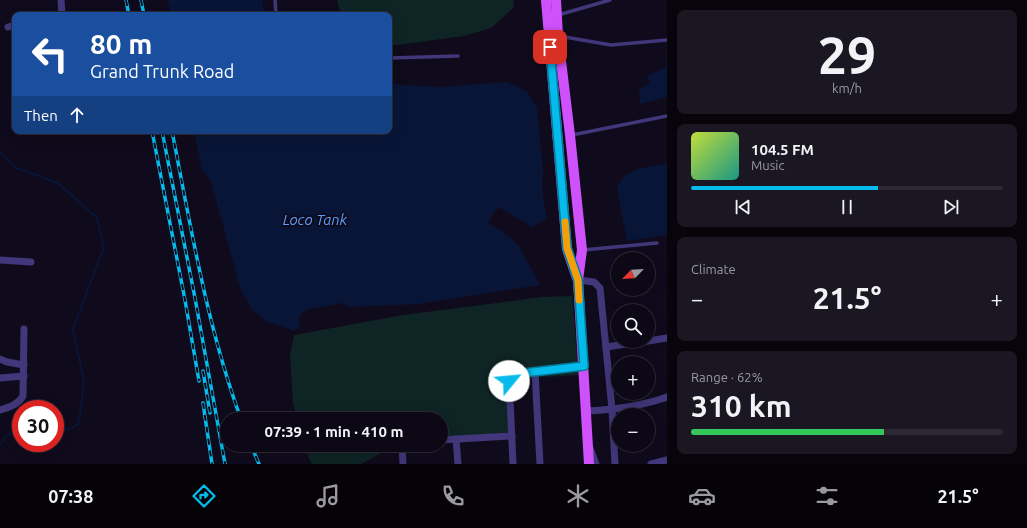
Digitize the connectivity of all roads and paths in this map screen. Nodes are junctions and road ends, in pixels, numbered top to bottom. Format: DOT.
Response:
graph roads {
  1 [pos="61,0"];
  2 [pos="275,0"];
  3 [pos="546,0"];
  4 [pos="556,0"];
  5 [pos="610,0"];
  6 [pos="62,12"];
  7 [pos="276,12"];
  8 [pos="557,15"];
  9 [pos="558,36"];
  10 [pos="667,40"];
  11 [pos="458,56"];
  12 [pos="392,58"];
  13 [pos="667,116"];
  14 [pos="570,135"];
  15 [pos="657,243"];
  16 [pos="582,250"];
  17 [pos="0,260"];
  18 [pos="31,262"];
  19 [pos="578,280"];
  20 [pos="24,329"];
  21 [pos="667,338"];
  22 [pos="655,340"];
  23 [pos="611,346"];
  24 [pos="606,347"];
  25 [pos="0,359"];
  26 [pos="24,365"];
  27 [pos="584,366"];
  28 [pos="535,372"];
  29 [pos="24,376"];
  30 [pos="0,378"];
  31 [pos="667,397"];
  32 [pos="612,408"];
  33 [pos="617,408"];
  34 [pos="611,409"];
  35 [pos="0,410"];
  36 [pos="585,411"];
  37 [pos="512,436"];
  38 [pos="456,439"];
  39 [pos="448,440"];
  40 [pos="587,441"];
  41 [pos="402,452"];
  42 [pos="614,452"];
  43 [pos="667,460"];
  44 [pos="403,464"];
  45 [pos="458,464"];
  46 [pos="513,464"];
  47 [pos="540,464"];
  48 [pos="589,464"];
  49 [pos="596,464"];
  50 [pos="615,464"];
  51 [pos="650,464"];
  1 -- 6 [label="street"];
  2 -- 7 [label="lane"];
  3 -- 19 [label="main road"];
  4 -- 8 [label="main road"];
  5 -- 8 [label="lane"];
  8 -- 9 [label="main road"];
  9 -- 10 [label="lane"];
  9 -- 14 [label="main road"];
  11 -- 12 [label="lane"];
  13 -- 14 [label="lane"];
  14 -- 16 [label="main road"];
  15 -- 16 [label="lane"];
  16 -- 19 [label="main road"];
  17 -- 18 [label="street"];
  19 -- 24 [label="street"];
  19 -- 27 [label="main road"];
  20 -- 26 [label="street"];
  21 -- 22 [label="street"];
  23 -- 24 [label="street"];
  24 -- 32 [label="street"];
  25 -- 26 [label="street"];
  26 -- 29 [label="street"];
  27 -- 28 [label="street"];
  27 -- 36 [label="main road"];
  28 -- 37 [label="street"];
  28 -- 47 [label="street"];
  29 -- 30 [label="street"];
  29 -- 35 [label="street"];
  31 -- 33 [label="street"];
  34 -- 36 [label="street"];
  36 -- 40 [label="main road"];
  37 -- 38 [label="street"];
  37 -- 46 [label="street"];
  38 -- 39 [label="street"];
  38 -- 45 [label="street"];
  40 -- 48 [label="main road"];
  40 -- 49 [label="street"];
  41 -- 44 [label="street"];
  42 -- 50 [label="street"];
  43 -- 51 [label="street"];
}
